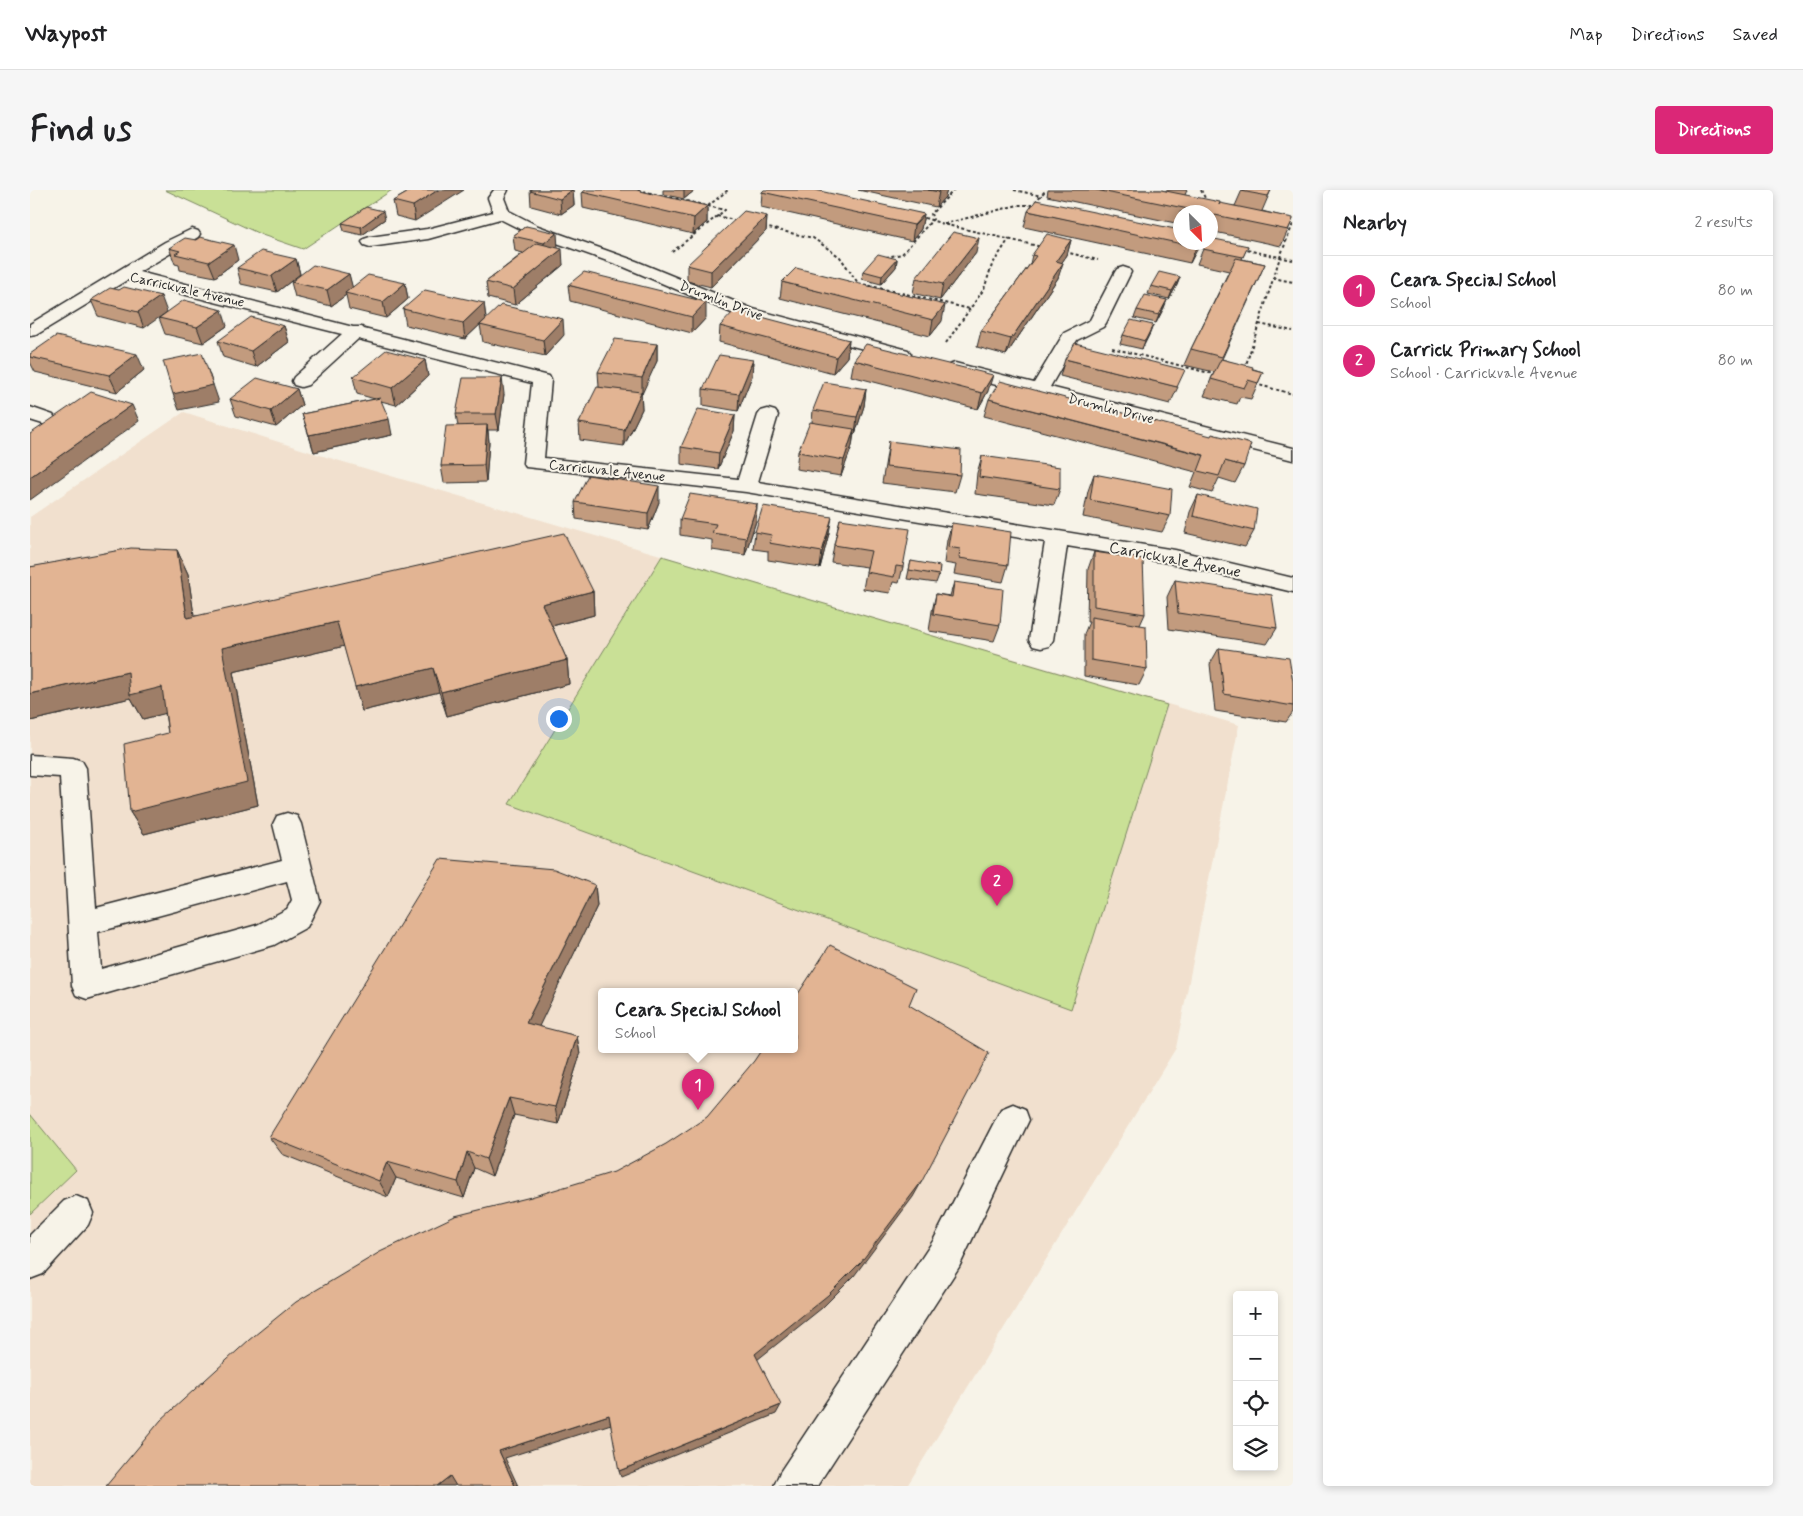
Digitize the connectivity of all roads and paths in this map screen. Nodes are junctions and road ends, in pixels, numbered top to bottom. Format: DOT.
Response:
graph roads {
  1 [pos="502,190"];
  2 [pos="638,190"];
  3 [pos="728,190"];
  4 [pos="954,190"];
  5 [pos="1014,190"];
  6 [pos="1046,190"];
  7 [pos="1201,190"];
  8 [pos="1042,196"];
  9 [pos="1216,203"];
  10 [pos="1033,205"];
  11 [pos="708,206"];
  12 [pos="1042,207"];
  13 [pos="502,214"];
  14 [pos="914,215"];
  15 [pos="717,216"];
  16 [pos="933,219"];
  17 [pos="746,223"];
  18 [pos="943,224"];
  19 [pos="1293,224"];
  20 [pos="755,225"];
  21 [pos="192,234"];
  22 [pos="1009,240"];
  23 [pos="370,242"];
  24 [pos="1048,248"];
  25 [pos="1236,248"];
  26 [pos="1058,251"];
  27 [pos="886,257"];
  28 [pos="1280,258"];
  29 [pos="1293,260"];
  30 [pos="644,270"];
  31 [pos="1123,272"];
  32 [pos="125,274"];
  33 [pos="1273,278"];
  34 [pos="1293,282"];
  35 [pos="970,309"];
  36 [pos="1259,324"];
  37 [pos="34,325"];
  38 [pos="1293,331"];
  39 [pos="356,332"];
  40 [pos="1070,337"];
  41 [pos="914,358"];
  42 [pos="932,362"];
  43 [pos="1244,371"];
  44 [pos="1222,376"];
  45 [pos="301,381"];
  46 [pos="1250,383"];
  47 [pos="1039,391"];
  48 [pos="1293,394"];
  49 [pos="768,415"];
  50 [pos="1293,454"];
  51 [pos="746,486"];
  52 [pos="1057,538"];
  53 [pos="1293,585"];
  54 [pos="1041,640"];
  55 [pos="30,765"];
  56 [pos="287,824"];
  57 [pos="297,867"];
  58 [pos="82,924"];
  59 [pos="1013,1120"];
  60 [pos="76,1214"];
  61 [pos="30,1261"];
  62 [pos="794,1486"];
  1 -- 13 [label="street"];
  2 -- 11 [label="path"];
  3 -- 11 [label="path"];
  4 -- 16 [label="path"];
  5 -- 8 [label="path"];
  6 -- 8 [label="path"];
  7 -- 9 [label="path"];
  8 -- 10 [label="path"];
  10 -- 12 [label="path"];
  10 -- 18 [label="path"];
  11 -- 15 [label="path"];
  13 -- 23 [label="street"];
  13 -- 30 [label="street, Drumlin Drive"];
  14 -- 16 [label="path"];
  15 -- 17 [label="path"];
  15 -- 30 [label="path"];
  16 -- 18 [label="path"];
  16 -- 27 [label="path"];
  18 -- 22 [label="path"];
  19 -- 28 [label="path"];
  20 -- 35 [label="path"];
  21 -- 32 [label="street"];
  22 -- 24 [label="path"];
  22 -- 35 [label="path"];
  25 -- 28 [label="path"];
  26 -- 31 [label="path"];
  28 -- 29 [label="path"];
  28 -- 33 [label="path"];
  30 -- 41 [label="street, Drumlin Drive"];
  31 -- 40 [label="street"];
  32 -- 37 [label="street, Carrickvale Avenue"];
  32 -- 39 [label="street, Carrickvale Avenue"];
  33 -- 34 [label="path"];
  33 -- 36 [label="path"];
  35 -- 42 [label="path"];
  36 -- 38 [label="path"];
  36 -- 43 [label="path"];
  39 -- 45 [label="street"];
  39 -- 51 [label="street, Carrickvale Avenue"];
  40 -- 44 [label="path"];
  40 -- 47 [label="street"];
  42 -- 47 [label="street, Drumlin Drive"];
  46 -- 48 [label="path"];
  47 -- 50 [label="street, Drumlin Drive"];
  49 -- 51 [label="street"];
  51 -- 52 [label="street, Carrickvale Avenue"];
  52 -- 53 [label="street, Carrickvale Avenue"];
  52 -- 54 [label="street"];
  55 -- 58 [label="street"];
  56 -- 57 [label="street"];
  57 -- 58 [label="street"];
  57 -- 58 [label="street"];
  59 -- 62 [label="street"];
  60 -- 61 [label="street"];
}
